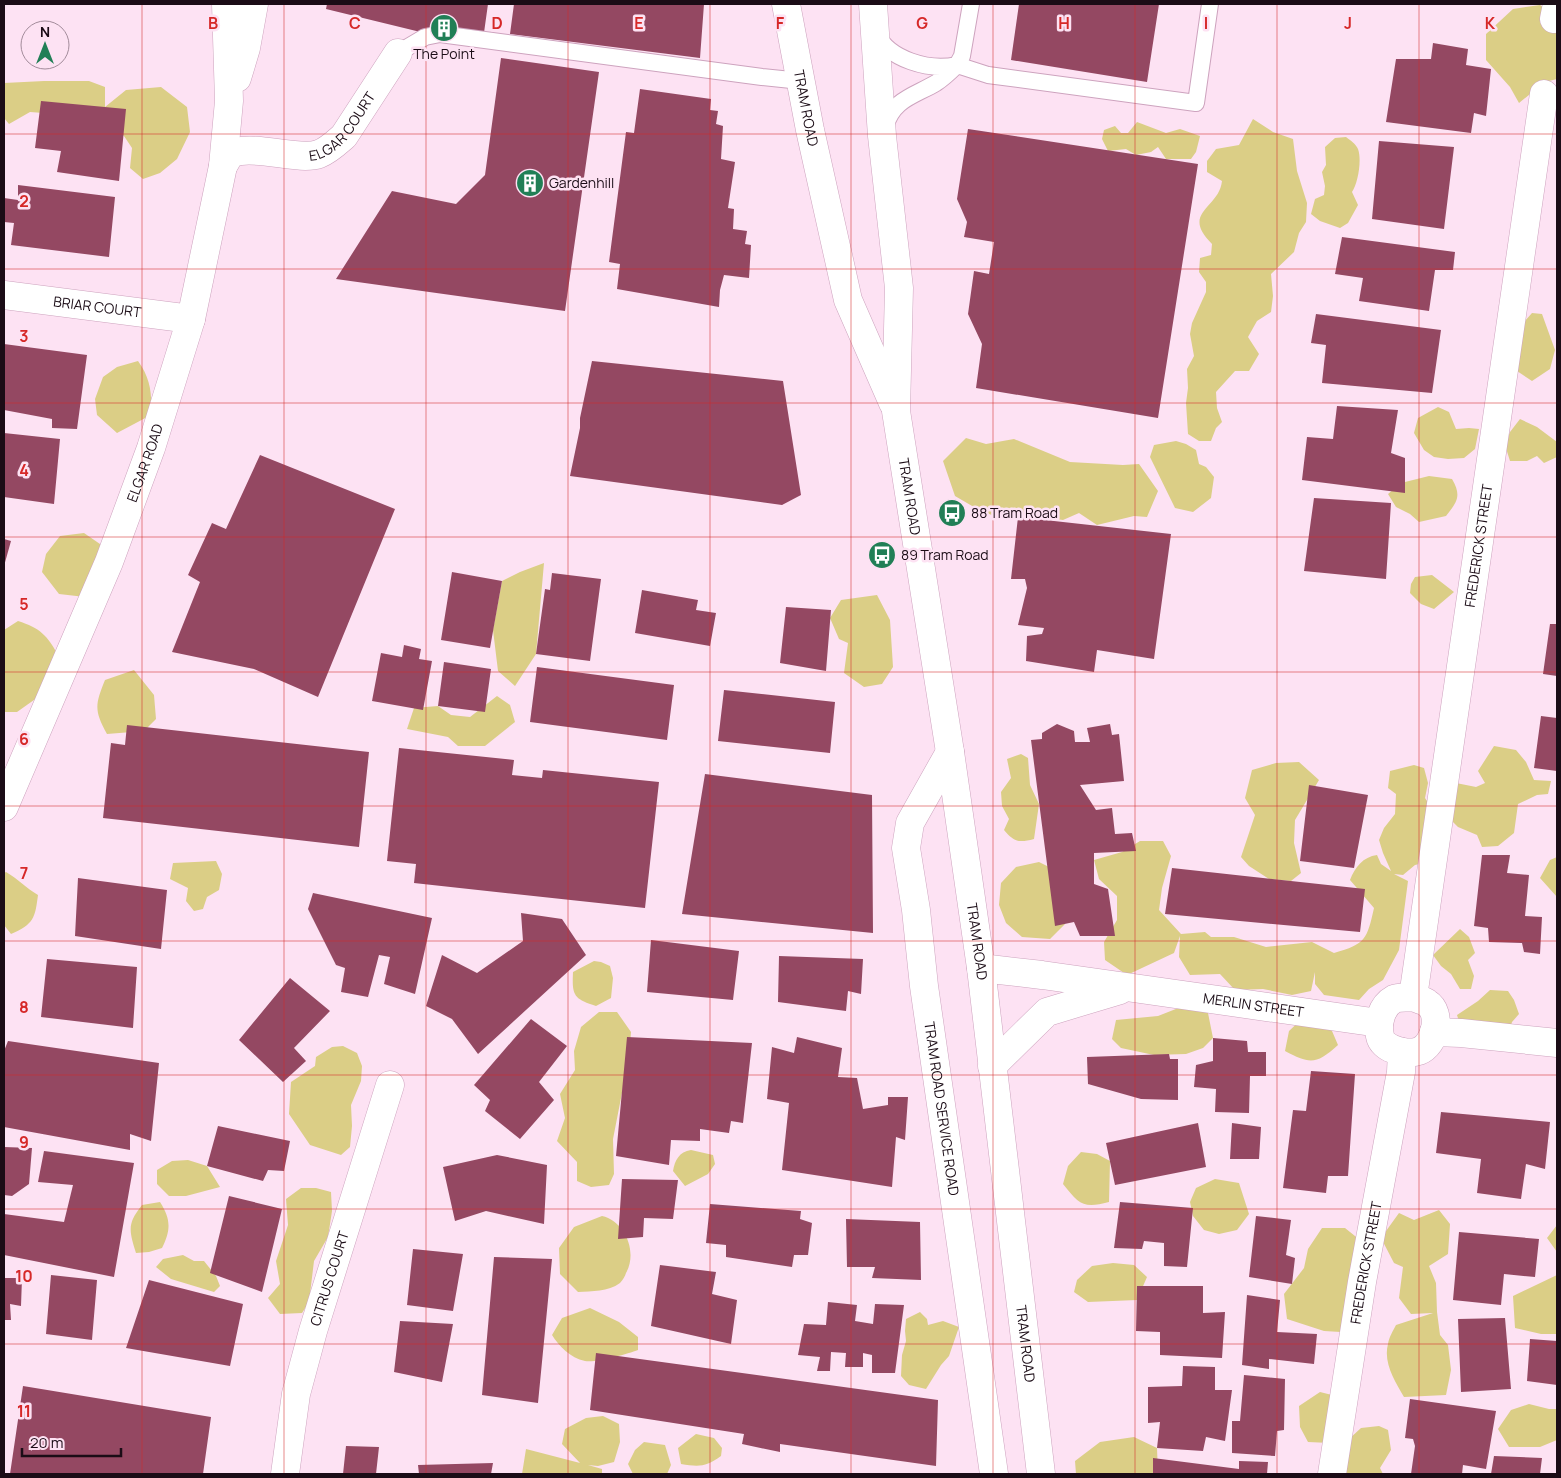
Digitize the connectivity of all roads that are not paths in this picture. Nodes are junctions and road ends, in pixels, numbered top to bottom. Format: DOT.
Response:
graph roads {
  1 [pos="226,4"];
  2 [pos="254,4"];
  3 [pos="786,4"];
  4 [pos="874,4"];
  5 [pos="971,4"];
  6 [pos="1210,4"];
  7 [pos="875,31"];
  8 [pos="398,53"];
  9 [pos="957,65"];
  10 [pos="801,81"];
  11 [pos="1544,94"];
  12 [pos="228,109"];
  13 [pos="882,136"];
  14 [pos="262,151"];
  15 [pos="223,166"];
  16 [pos="4,295"];
  17 [pos="191,319"];
  18 [pos="896,411"];
  19 [pos="950,752"];
  20 [pos="4,807"];
  21 [pos="981,968"];
  22 [pos="1129,988"];
  23 [pos="1413,998"];
  24 [pos="1379,1023"];
  25 [pos="1434,1032"];
  26 [pos="1557,1043"];
  27 [pos="1402,1052"];
  28 [pos="992,1066"];
  29 [pos="390,1085"];
  30 [pos="284,1474"];
  31 [pos="994,1474"];
  32 [pos="1041,1474"];
  33 [pos="1332,1474"];
  1 -- 12 [label="street, ELGAR ROAD"];
  2 -- 12 [label="street, ELGAR ROAD"];
  3 -- 10 [label="street, TRAM ROAD"];
  4 -- 7 [label="street, TRAM ROAD"];
  5 -- 9 [label="lane"];
  6 -- 9 [label="lane"];
  7 -- 9 [label="lane"];
  7 -- 13 [label="street, TRAM ROAD"];
  8 -- 10 [label="lane"];
  8 -- 14 [label="street, ELGAR COURT"];
  9 -- 13 [label="lane"];
  10 -- 18 [label="street, TRAM ROAD"];
  11 -- 23 [label="street, FREDERICK STREET"];
  12 -- 14 [label="street, ELGAR COURT"];
  12 -- 15 [label="street, ELGAR ROAD"];
  13 -- 18 [label="street, TRAM ROAD"];
  14 -- 15 [label="street, ELGAR COURT"];
  15 -- 17 [label="street, ELGAR ROAD"];
  16 -- 17 [label="street, BRIAR COURT"];
  17 -- 20 [label="street, ELGAR ROAD"];
  18 -- 19 [label="street, TRAM ROAD"];
  19 -- 21 [label="street, TRAM ROAD"];
  19 -- 31 [label="street, TRAM ROAD SERVICE ROAD"];
  21 -- 22 [label="street, MERLIN STREET"];
  21 -- 28 [label="street, TRAM ROAD"];
  22 -- 24 [label="street, MERLIN STREET"];
  22 -- 28 [label="street, MERLIN STREET"];
  23 -- 24 [label="street"];
  23 -- 25 [label="street"];
  24 -- 27 [label="street"];
  25 -- 26 [label="street"];
  25 -- 27 [label="street"];
  27 -- 33 [label="street, FREDERICK STREET"];
  28 -- 32 [label="street, TRAM ROAD"];
  29 -- 30 [label="street, CITRUS COURT"];
}
